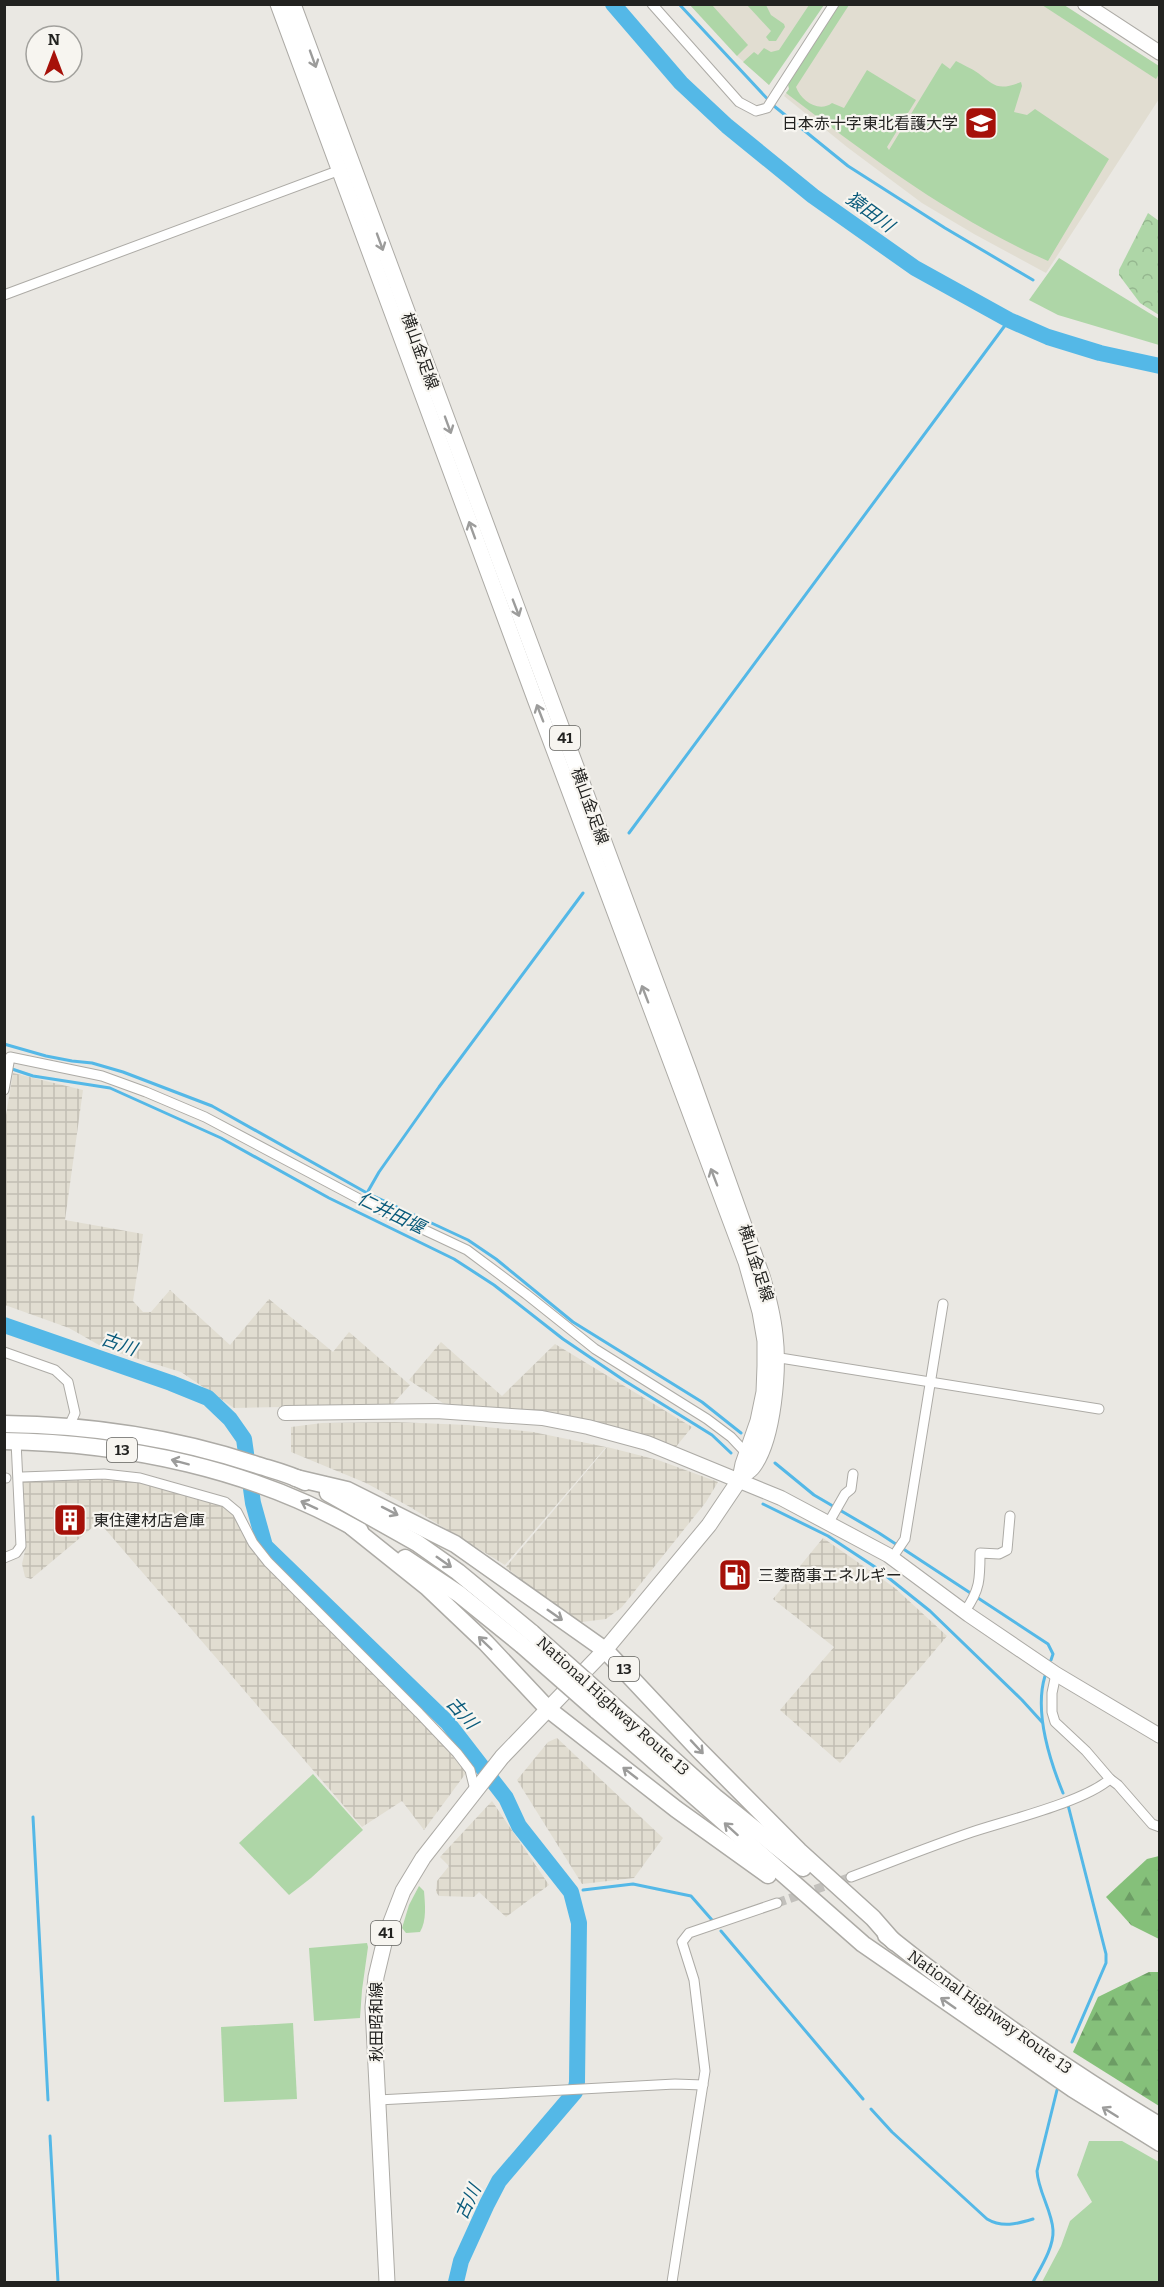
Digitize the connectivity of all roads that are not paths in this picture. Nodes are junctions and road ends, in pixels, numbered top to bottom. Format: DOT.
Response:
graph roads {
  1 [pos="279,4"];
  2 [pos="293,4"];
  3 [pos="652,4"];
  4 [pos="834,4"];
  5 [pos="1085,4"];
  6 [pos="1160,53"];
  7 [pos="340,170"];
  8 [pos="4,295"];
  9 [pos="4,1090"];
  10 [pos="943,1304"];
  11 [pos="4,1352"];
  12 [pos="771,1357"];
  13 [pos="931,1382"];
  14 [pos="1099,1409"];
  15 [pos="285,1413"];
  16 [pos="4,1424"];
  17 [pos="69,1426"];
  18 [pos="10,1441"];
  19 [pos="747,1454"];
  20 [pos="853,1474"];
  21 [pos="22,1477"];
  22 [pos="296,1478"];
  23 [pos="741,1478"];
  24 [pos="835,1514"];
  25 [pos="1010,1516"];
  26 [pos="352,1527"];
  27 [pos="898,1552"];
  28 [pos="4,1558"];
  29 [pos="968,1607"];
  30 [pos="527,1639"];
  31 [pos="605,1650"];
  32 [pos="1056,1674"];
  33 [pos="601,1705"];
  34 [pos="548,1709"];
  35 [pos="1160,1736"];
  36 [pos="1110,1779"];
  37 [pos="475,1790"];
  38 [pos="1160,1827"];
  39 [pos="851,1877"];
  40 [pos="777,1903"];
  41 [pos="894,1942"];
  42 [pos="863,1944"];
  43 [pos="703,2085"];
  44 [pos="378,2100"];
  45 [pos="1160,2126"];
  46 [pos="1160,2143"];
  47 [pos="387,2283"];
  48 [pos="672,2283"];
  1 -- 7 [label="main road, 横山金足線 / 41"];
  2 -- 12 [label="main road, 横山金足線 / 41, one-way"];
  3 -- 4 [label="street"];
  5 -- 6 [label="street"];
  7 -- 8 [label="street"];
  12 -- 7 [label="main road, 横山金足線 / 41, one-way"];
  9 -- 19 [label="street"];
  10 -- 13 [label="street"];
  11 -- 17 [label="street"];
  12 -- 13 [label="street"];
  12 -- 19 [label="main road, 横山金足線 / 41"];
  12 -- 23 [label="main road, 横山金足線 / 41"];
  13 -- 14 [label="street"];
  13 -- 27 [label="street"];
  15 -- 23 [label="street"];
  16 -- 17 [label="highway, National Highway Route 13 / 13"];
  17 -- 22 [label="highway, National Highway Route 13 / 13"];
  26 -- 18 [label="highway, National Highway Route 13 / 13, one-way"];
  18 -- 28 [label="street"];
  19 -- 23 [label="main road, 横山金足線 / 41"];
  20 -- 24 [label="street"];
  21 -- 37 [label="street"];
  22 -- 30 [label="highway, National Highway Route 13 / 13, one-way"];
  22 -- 31 [label="highway, 13, one-way"];
  23 -- 24 [label="street"];
  23 -- 31 [label="main road, 横山金足線 / 41"];
  24 -- 27 [label="street"];
  25 -- 29 [label="street"];
  26 -- 30 [label="highway, National Highway Route 13 / 13"];
  34 -- 26 [label="highway, 13, one-way"];
  27 -- 29 [label="street"];
  29 -- 32 [label="street"];
  30 -- 33 [label="highway, National Highway Route 13 / 13, bridge"];
  31 -- 34 [label="main road, 横山金足線 / 41"];
  31 -- 41 [label="highway, 13, one-way"];
  32 -- 35 [label="street"];
  32 -- 36 [label="street"];
  33 -- 41 [label="highway, National Highway Route 13 / 13"];
  42 -- 33 [label="highway, National Highway Route 13 / 13, one-way"];
  34 -- 37 [label="main road, 秋田昭和線 / 41"];
  42 -- 34 [label="highway, 13, one-way"];
  36 -- 38 [label="street"];
  36 -- 39 [label="street"];
  37 -- 44 [label="main road, 秋田昭和線 / 41"];
  40 -- 43 [label="street"];
  41 -- 45 [label="highway, National Highway Route 13 / 13"];
  46 -- 42 [label="highway, National Highway Route 13 / 13, one-way"];
  43 -- 44 [label="street"];
  43 -- 48 [label="street"];
  44 -- 47 [label="main road, 秋田昭和線 / 41"];
}
